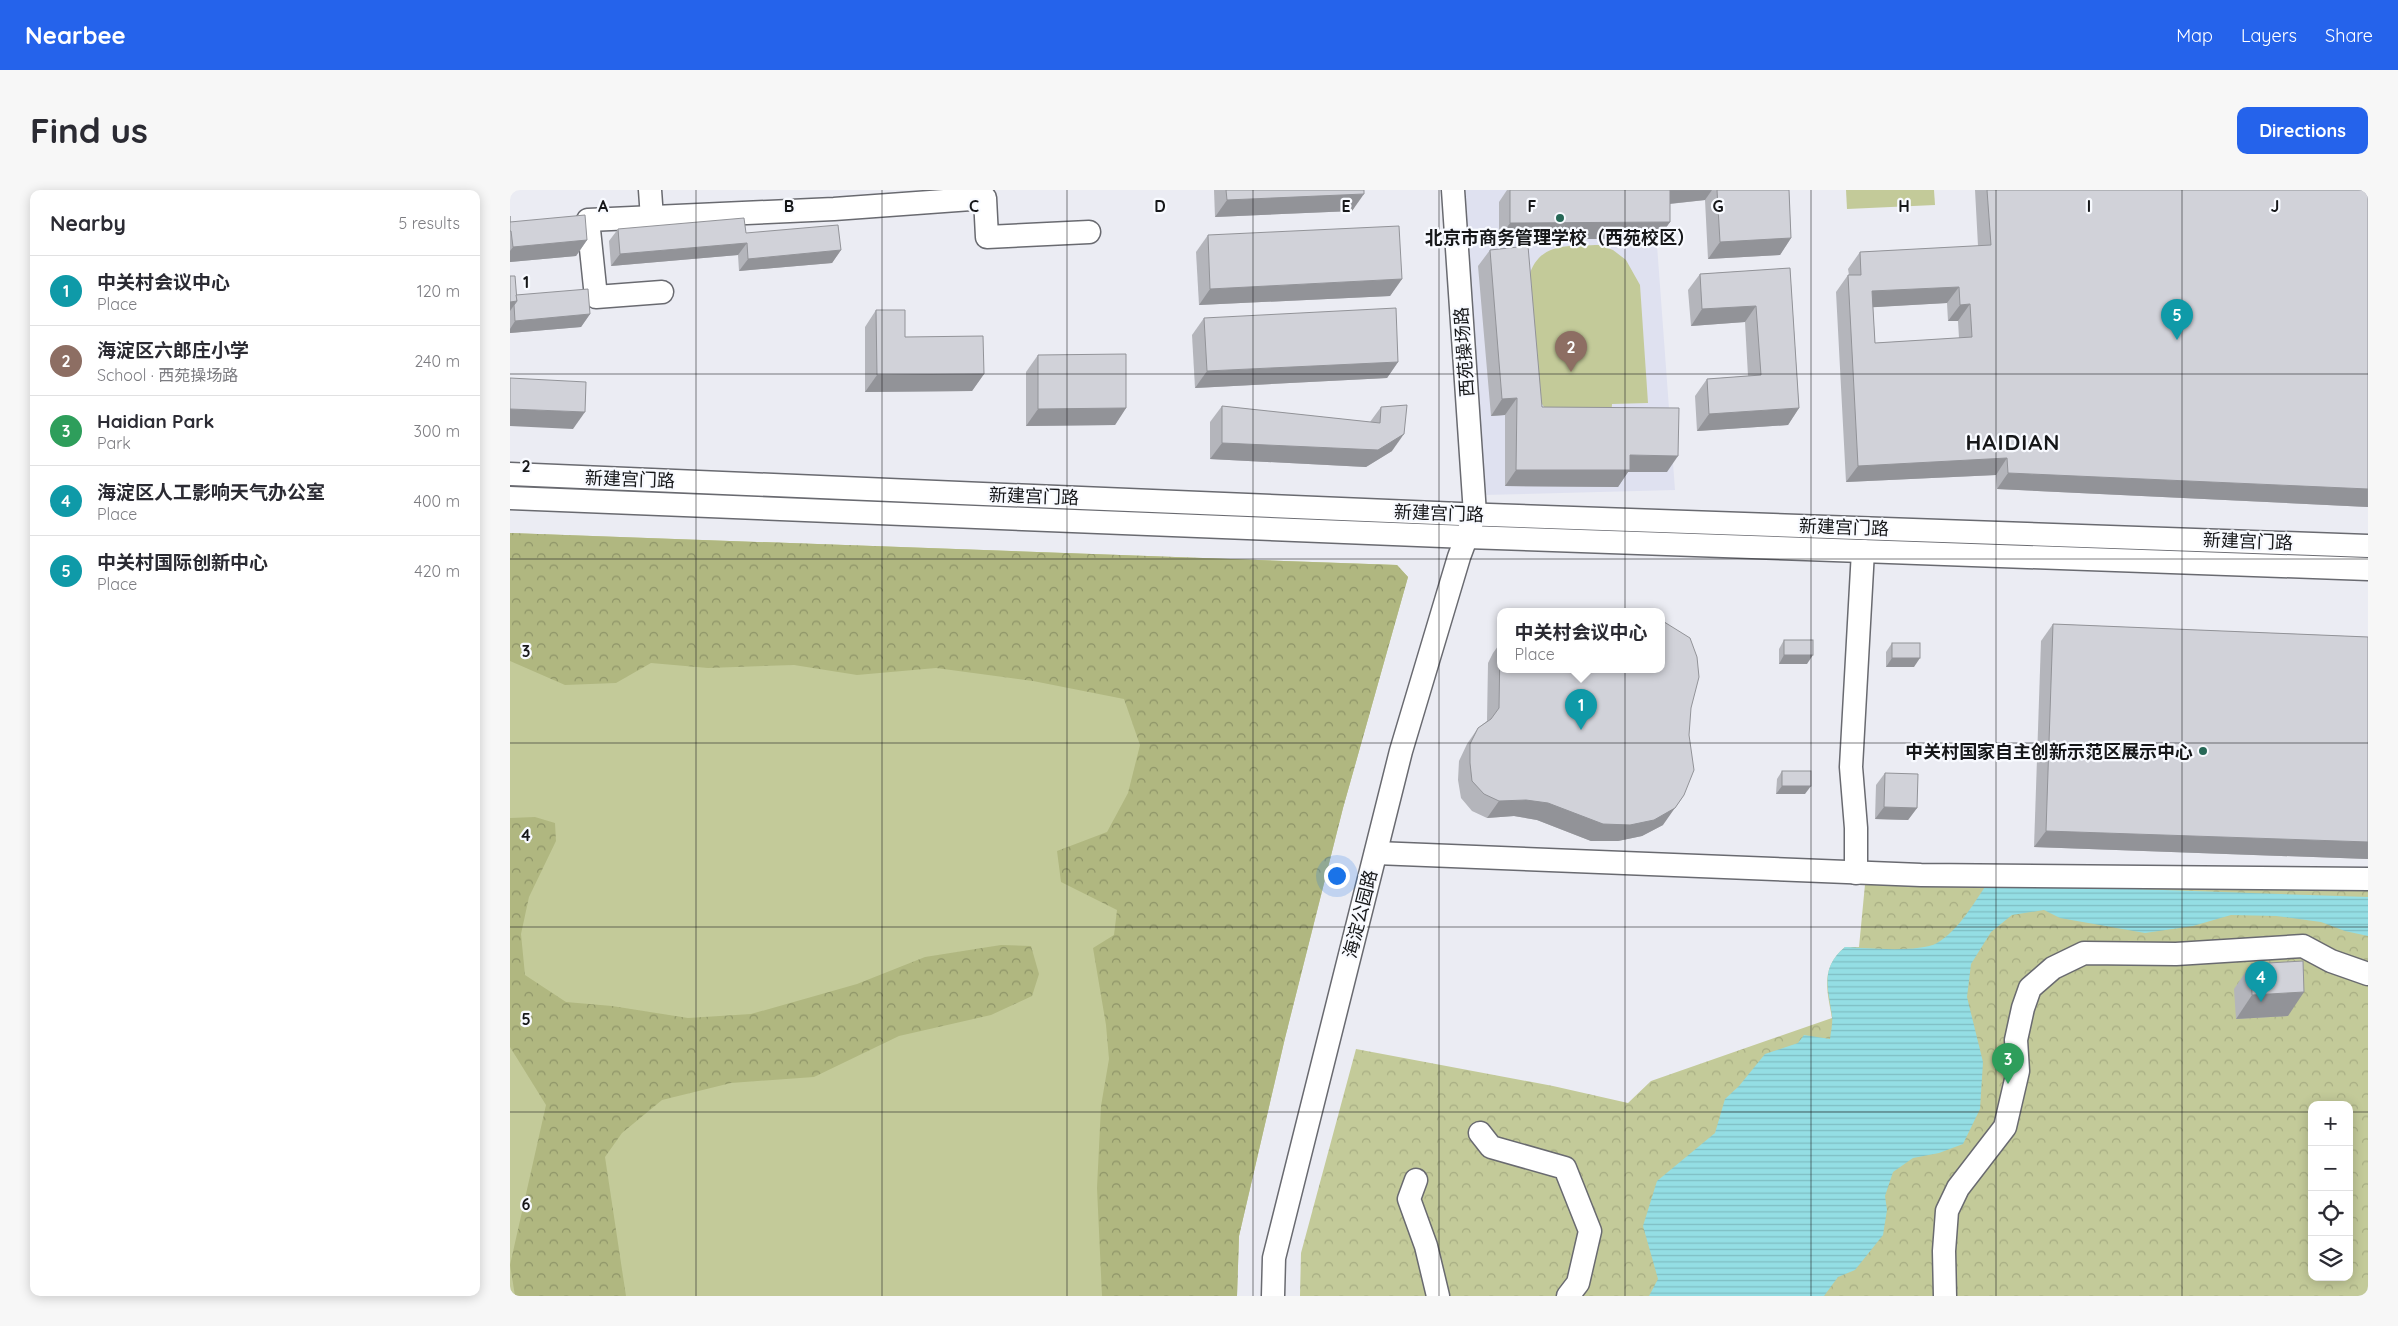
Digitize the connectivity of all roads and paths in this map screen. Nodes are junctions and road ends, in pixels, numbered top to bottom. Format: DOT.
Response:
graph roads {
  1 [pos="650,190"];
  2 [pos="1440,190"];
  3 [pos="1453,190"];
  4 [pos="833,200"];
  5 [pos="652,218"];
  6 [pos="1089,232"];
  7 [pos="662,292"];
  8 [pos="510,474"];
  9 [pos="510,498"];
  10 [pos="1468,514"];
  11 [pos="1468,537"];
  12 [pos="2368,546"];
  13 [pos="1863,551"];
  14 [pos="2368,569"];
  15 [pos="1376,854"];
  16 [pos="1856,873"];
  17 [pos="2368,879"];
  18 [pos="2368,974"];
  19 [pos="1480,1133"];
  20 [pos="1416,1180"];
  21 [pos="1273,1296"];
  22 [pos="1438,1296"];
  23 [pos="1568,1296"];
  24 [pos="1946,1296"];
  1 -- 5 [label="street"];
  2 -- 10 [label="street, 西苑操场路"];
  3 -- 10 [label="street, 西苑操场路"];
  4 -- 5 [label="street"];
  4 -- 6 [label="street"];
  5 -- 7 [label="street"];
  8 -- 10 [label="street, 新建宫门路"];
  9 -- 11 [label="street, 新建宫门路"];
  10 -- 11 [label="street, 海淀公园路"];
  10 -- 12 [label="street, 新建宫门路"];
  11 -- 13 [label="street, 新建宫门路"];
  11 -- 15 [label="street, 海淀公园路"];
  13 -- 14 [label="street, 新建宫门路"];
  13 -- 16 [label="street"];
  15 -- 16 [label="street"];
  15 -- 21 [label="street, 海淀公园路"];
  16 -- 17 [label="street"];
  18 -- 24 [label="street"];
  19 -- 23 [label="street"];
  20 -- 22 [label="street"];
}
